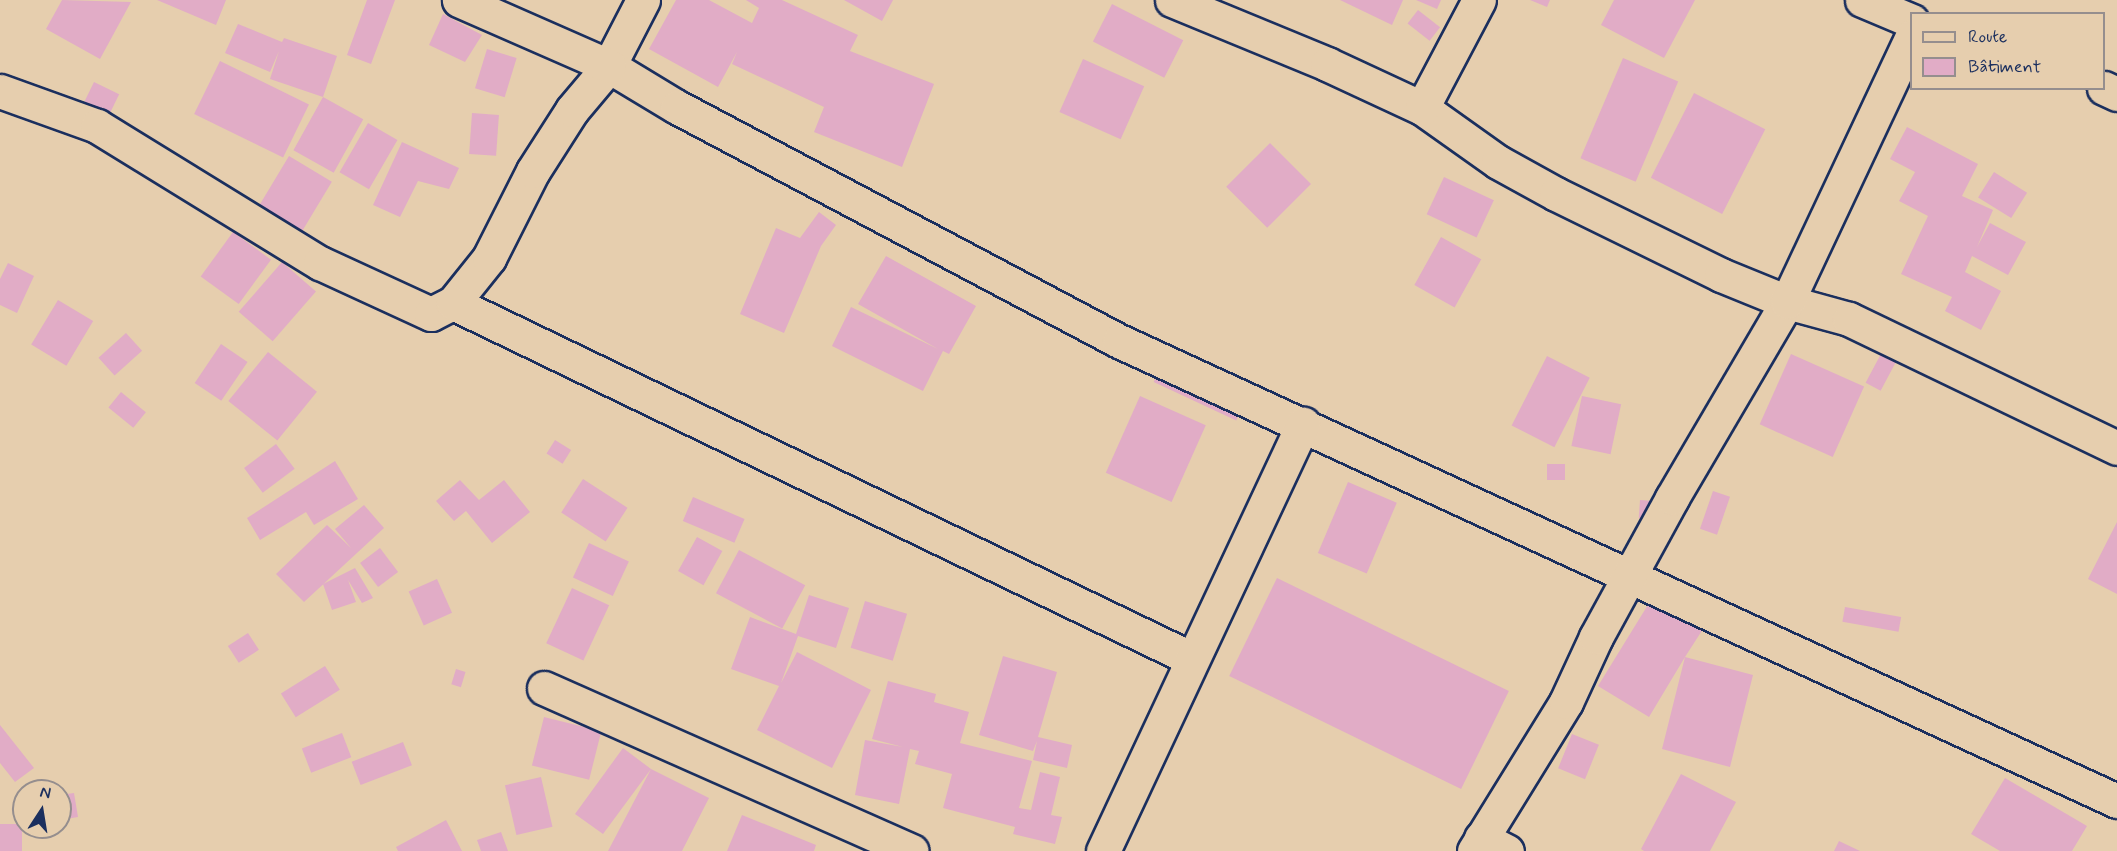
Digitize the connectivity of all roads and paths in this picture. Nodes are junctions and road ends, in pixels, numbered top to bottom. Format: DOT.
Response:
graph roads {
  1 [pos="459,0"];
  2 [pos="643,0"];
  3 [pos="1172,0"];
  4 [pos="1479,0"];
  5 [pos="1862,0"];
  6 [pos="1910,21"];
  7 [pos="1910,38"];
  8 [pos="609,66"];
  9 [pos="0,91"];
  10 [pos="1422,108"];
  11 [pos="1787,302"];
  12 [pos="453,303"];
  13 [pos="1303,424"];
  14 [pos="2117,448"];
  15 [pos="1632,574"];
  16 [pos="1192,659"];
  17 [pos="544,688"];
  18 [pos="2117,801"];
  19 [pos="1487,847"];
  20 [pos="912,851"];
  21 [pos="1103,851"];
  1 -- 8 [label="street"];
  2 -- 8 [label="street"];
  3 -- 10 [label="street"];
  4 -- 10 [label="street"];
  5 -- 6 [label="street"];
  7 -- 11 [label="street"];
  8 -- 12 [label="street"];
  8 -- 13 [label="street"];
  9 -- 12 [label="street"];
  10 -- 11 [label="street"];
  11 -- 14 [label="street"];
  11 -- 15 [label="street"];
  12 -- 16 [label="street"];
  13 -- 15 [label="street"];
  13 -- 16 [label="street"];
  15 -- 18 [label="street"];
  15 -- 19 [label="street"];
  16 -- 21 [label="street"];
  17 -- 20 [label="street"];
}
